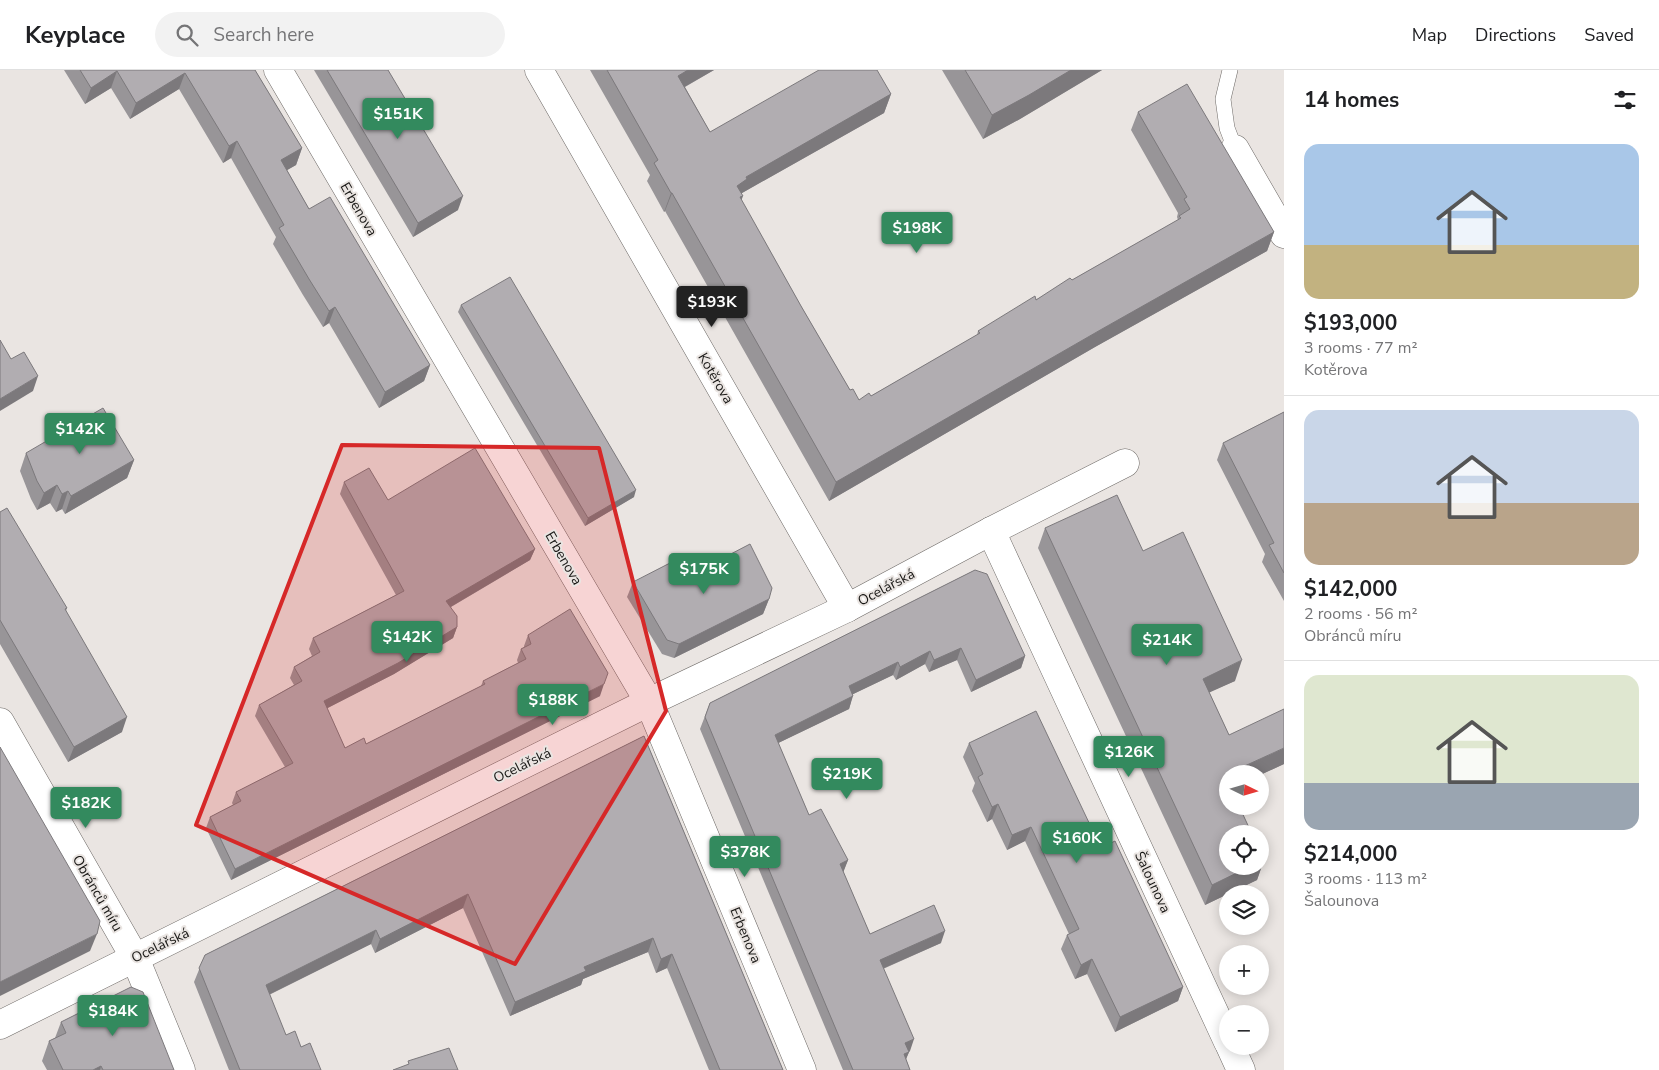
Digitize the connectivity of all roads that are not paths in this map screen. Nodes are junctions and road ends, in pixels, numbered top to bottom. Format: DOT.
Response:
graph roads {
  1 [pos="278,70"];
  2 [pos="539,70"];
  3 [pos="1230,70"];
  4 [pos="1235,149"];
  5 [pos="1284,234"];
  6 [pos="1124,463"];
  7 [pos="991,531"];
  8 [pos="848,608"];
  9 [pos="649,702"];
  10 [pos="0,722"];
  11 [pos="135,958"];
  12 [pos="1219,1023"];
  13 [pos="0,1025"];
  14 [pos="1234,1055"];
  15 [pos="181,1070"];
  16 [pos="802,1070"];
  17 [pos="1241,1070"];
  1 -- 9 [label="street, Erbenova"];
  2 -- 8 [label="street, Kotěrova"];
  3 -- 4 [label="lane"];
  4 -- 5 [label="street"];
  6 -- 7 [label="street, Ocelářská"];
  7 -- 8 [label="street, Ocelářská"];
  7 -- 12 [label="street, Šalounova"];
  8 -- 9 [label="street, Ocelářská"];
  9 -- 11 [label="street, Ocelářská"];
  9 -- 16 [label="street, Erbenova"];
  10 -- 11 [label="street, Obránců míru"];
  11 -- 13 [label="street, Ocelářská"];
  11 -- 15 [label="street, Obránců míru"];
  14 -- 17 [label="street"];
}
